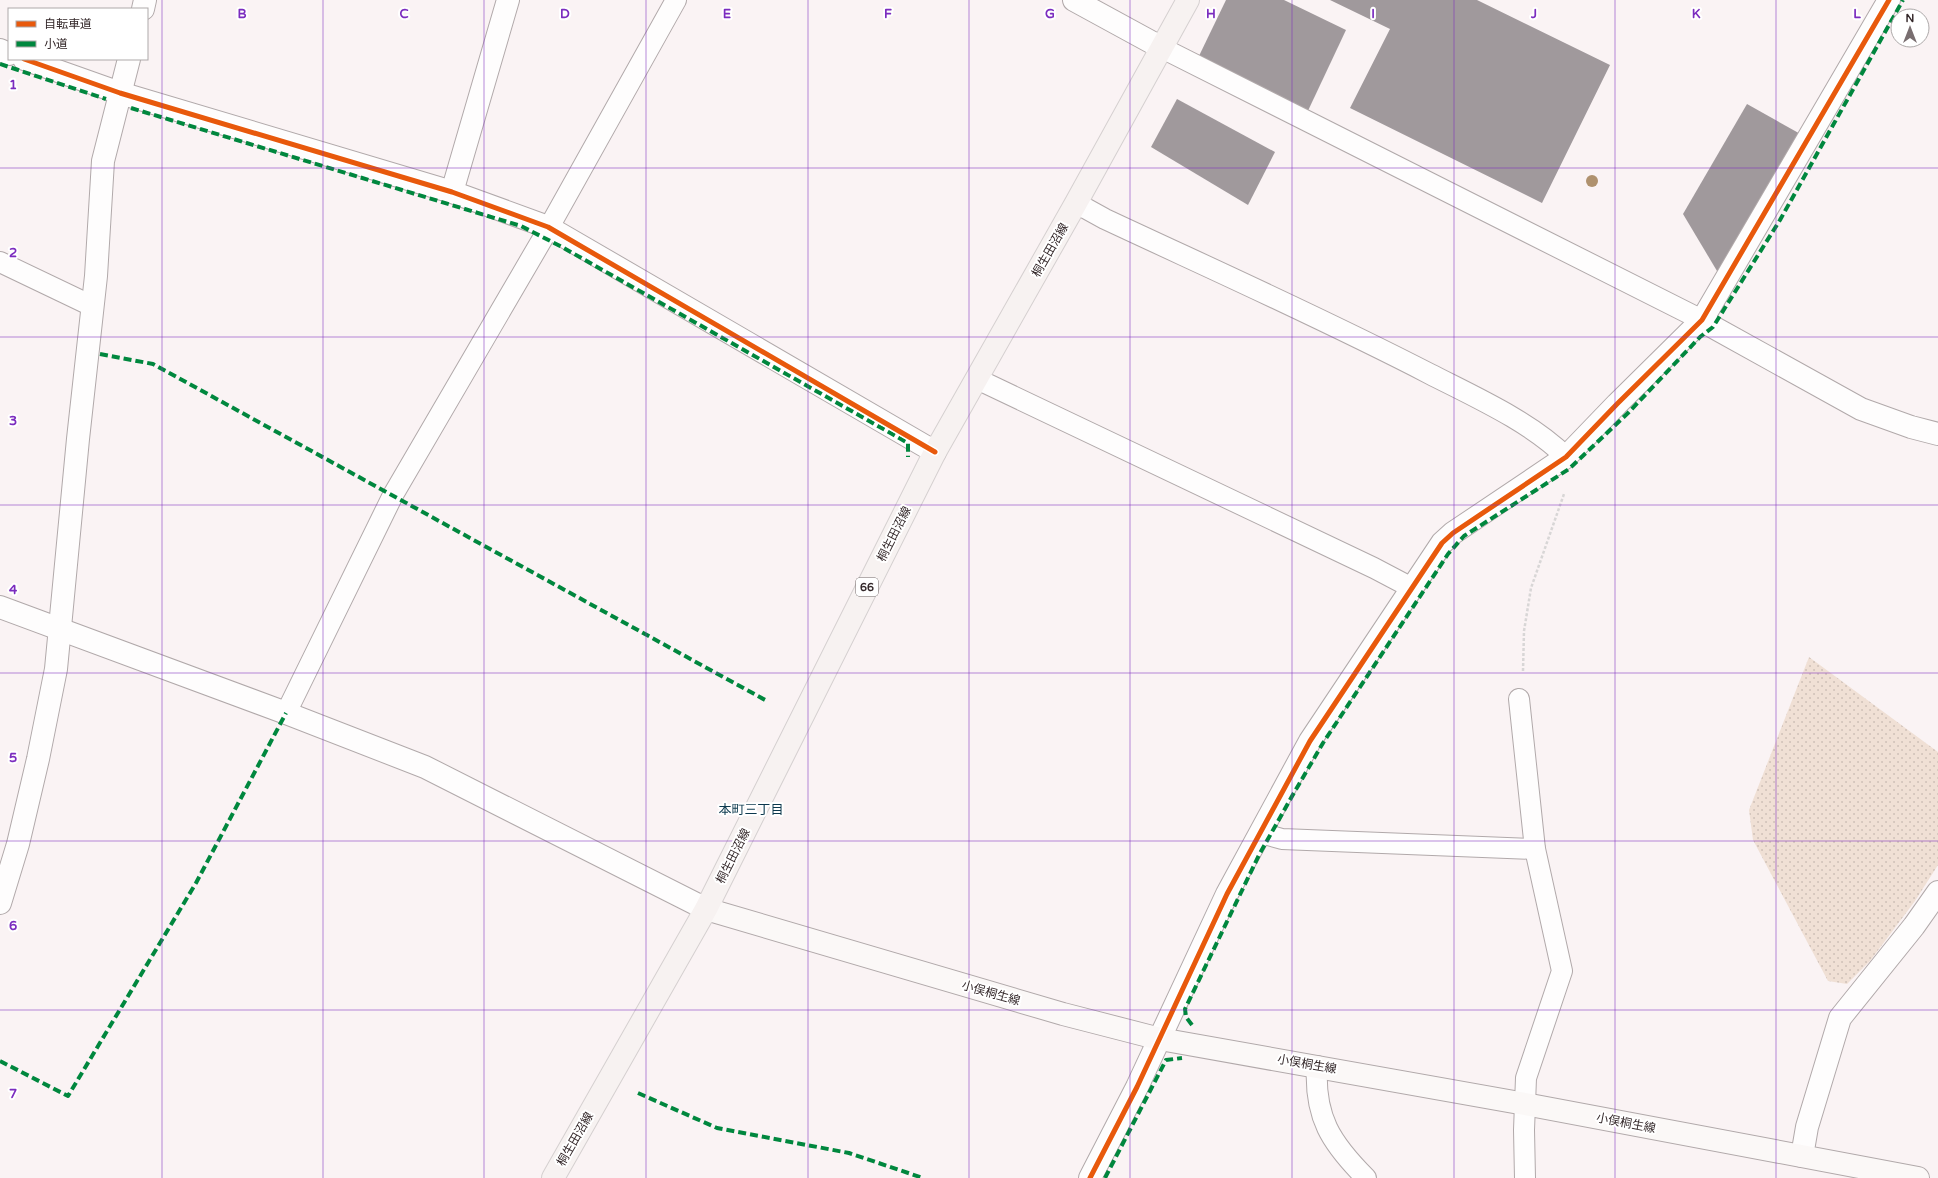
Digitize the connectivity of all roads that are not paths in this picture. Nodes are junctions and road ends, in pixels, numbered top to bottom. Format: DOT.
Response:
graph roads {
  1 [pos="508,0"];
  2 [pos="676,0"];
  3 [pos="1074,0"];
  4 [pos="1188,0"];
  5 [pos="1889,0"];
  6 [pos="1162,48"];
  7 [pos="27,60"];
  8 [pos="130,60"];
  9 [pos="120,93"];
  10 [pos="452,192"];
  11 [pos="1076,203"];
  12 [pos="548,227"];
  13 [pos="0,262"];
  14 [pos="92,306"];
  15 [pos="1702,320"];
  16 [pos="976,379"];
  17 [pos="1938,434"];
  18 [pos="935,452"];
  19 [pos="1566,457"];
  20 [pos="1412,588"];
  21 [pos="0,607"];
  22 [pos="60,631"];
  23 [pos="1519,699"];
  24 [pos="286,713"];
  25 [pos="1261,833"];
  26 [pos="1535,849"];
  27 [pos="1938,892"];
  28 [pos="0,903"];
  29 [pos="706,909"];
  30 [pos="1160,1039"];
  31 [pos="1317,1066"];
  32 [pos="1525,1104"];
  33 [pos="1802,1156"];
  34 [pos="553,1178"];
  35 [pos="1090,1178"];
  36 [pos="1366,1178"];
  37 [pos="1526,1178"];
  38 [pos="1918,1178"];
  1 -- 10 [label="street"];
  2 -- 12 [label="lane"];
  3 -- 6 [label="street"];
  4 -- 6 [label="main road, 桐生田沼線 / 66"];
  5 -- 15 [label="street"];
  6 -- 11 [label="main road, 桐生田沼線 / 66"];
  6 -- 15 [label="lane"];
  7 -- 9 [label="street"];
  8 -- 9 [label="street"];
  9 -- 10 [label="street"];
  9 -- 14 [label="street"];
  10 -- 12 [label="street"];
  11 -- 16 [label="main road, 桐生田沼線 / 66"];
  11 -- 19 [label="lane"];
  12 -- 18 [label="street"];
  12 -- 24 [label="lane"];
  13 -- 14 [label="lane"];
  14 -- 22 [label="street"];
  15 -- 17 [label="street"];
  15 -- 19 [label="street"];
  16 -- 18 [label="main road, 桐生田沼線 / 66"];
  16 -- 20 [label="lane"];
  18 -- 29 [label="main road, 桐生田沼線 / 66"];
  19 -- 20 [label="street"];
  20 -- 25 [label="street"];
  21 -- 22 [label="street"];
  22 -- 24 [label="street"];
  22 -- 28 [label="street"];
  23 -- 26 [label="lane"];
  24 -- 29 [label="street"];
  25 -- 26 [label="lane"];
  25 -- 30 [label="street"];
  26 -- 32 [label="lane"];
  27 -- 33 [label="street"];
  29 -- 30 [label="main road, 小俣桐生線"];
  29 -- 34 [label="main road, 桐生田沼線 / 66"];
  30 -- 31 [label="main road, 小俣桐生線"];
  30 -- 35 [label="street"];
  31 -- 32 [label="main road, 小俣桐生線"];
  31 -- 36 [label="lane"];
  32 -- 33 [label="main road, 小俣桐生線"];
  32 -- 37 [label="lane"];
  33 -- 38 [label="main road, 小俣桐生線"];
}
